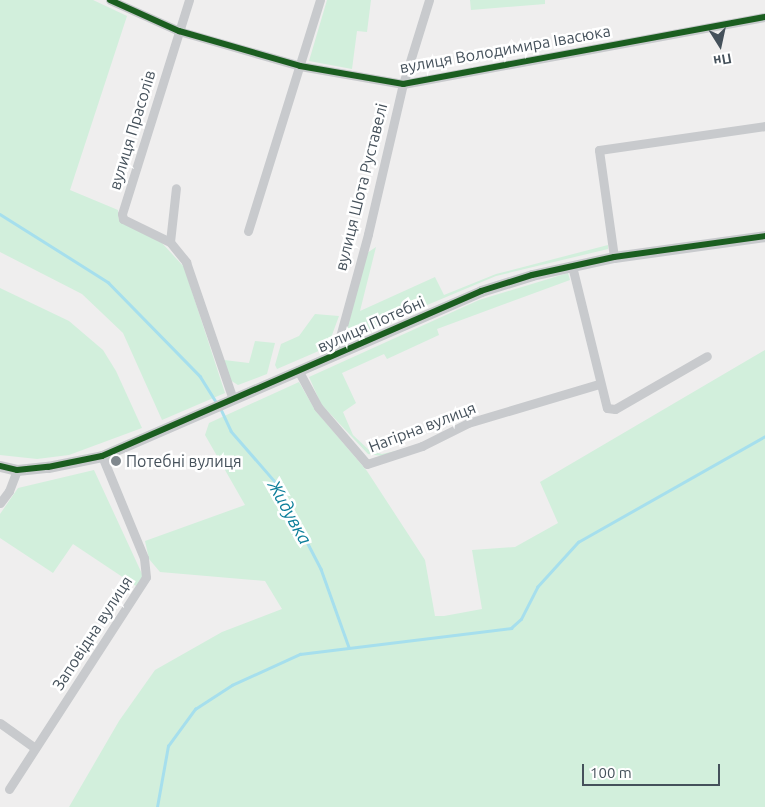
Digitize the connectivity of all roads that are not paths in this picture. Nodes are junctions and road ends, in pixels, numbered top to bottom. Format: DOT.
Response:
graph roads {
  1 [pos="110,0"];
  2 [pos="189,0"];
  3 [pos="320,0"];
  4 [pos="429,0"];
  5 [pos="765,17"];
  6 [pos="179,31"];
  7 [pos="300,66"];
  8 [pos="403,84"];
  9 [pos="765,126"];
  10 [pos="176,188"];
  11 [pos="248,231"];
  12 [pos="765,236"];
  13 [pos="170,242"];
  14 [pos="614,257"];
  15 [pos="572,266"];
  16 [pos="336,355"];
  17 [pos="707,356"];
  18 [pos="298,370"];
  19 [pos="600,384"];
  20 [pos="229,400"];
  21 [pos="102,456"];
  22 [pos="0,466"];
  23 [pos="17,470"];
  24 [pos="0,503"];
  25 [pos="0,723"];
  26 [pos="35,748"];
  27 [pos="9,789"];
  1 -- 6 [label="street, вулиця Володимира Івасюка"];
  2 -- 6 [label="street, вулиця Прасолів"];
  3 -- 7 [label="street"];
  4 -- 8 [label="street, вулиця Шота Руставелі"];
  5 -- 8 [label="street, вулиця Володимира Івасюка"];
  6 -- 7 [label="street, вулиця Володимира Івасюка"];
  6 -- 13 [label="street, вулиця Прасолів"];
  7 -- 8 [label="street, вулиця Володимира Івасюка"];
  7 -- 11 [label="street"];
  8 -- 16 [label="street, вулиця Шота Руставелі"];
  9 -- 14 [label="street"];
  10 -- 13 [label="street"];
  12 -- 14 [label="street, вулиця Потебні"];
  13 -- 20 [label="street"];
  14 -- 15 [label="street, вулиця Потебні"];
  15 -- 16 [label="street, вулиця Потебні"];
  15 -- 19 [label="street"];
  16 -- 18 [label="street, вулиця Потебні"];
  17 -- 19 [label="street"];
  18 -- 19 [label="street, Нагірна вулиця"];
  18 -- 20 [label="street, вулиця Потебні"];
  20 -- 21 [label="street, вулиця Потебні"];
  21 -- 23 [label="street, вулиця Потебні"];
  21 -- 26 [label="street, Заповідна вулиця"];
  22 -- 23 [label="street, вулиця Потебні"];
  23 -- 24 [label="street"];
  25 -- 26 [label="street"];
  26 -- 27 [label="street, Заповідна вулиця"];
}
